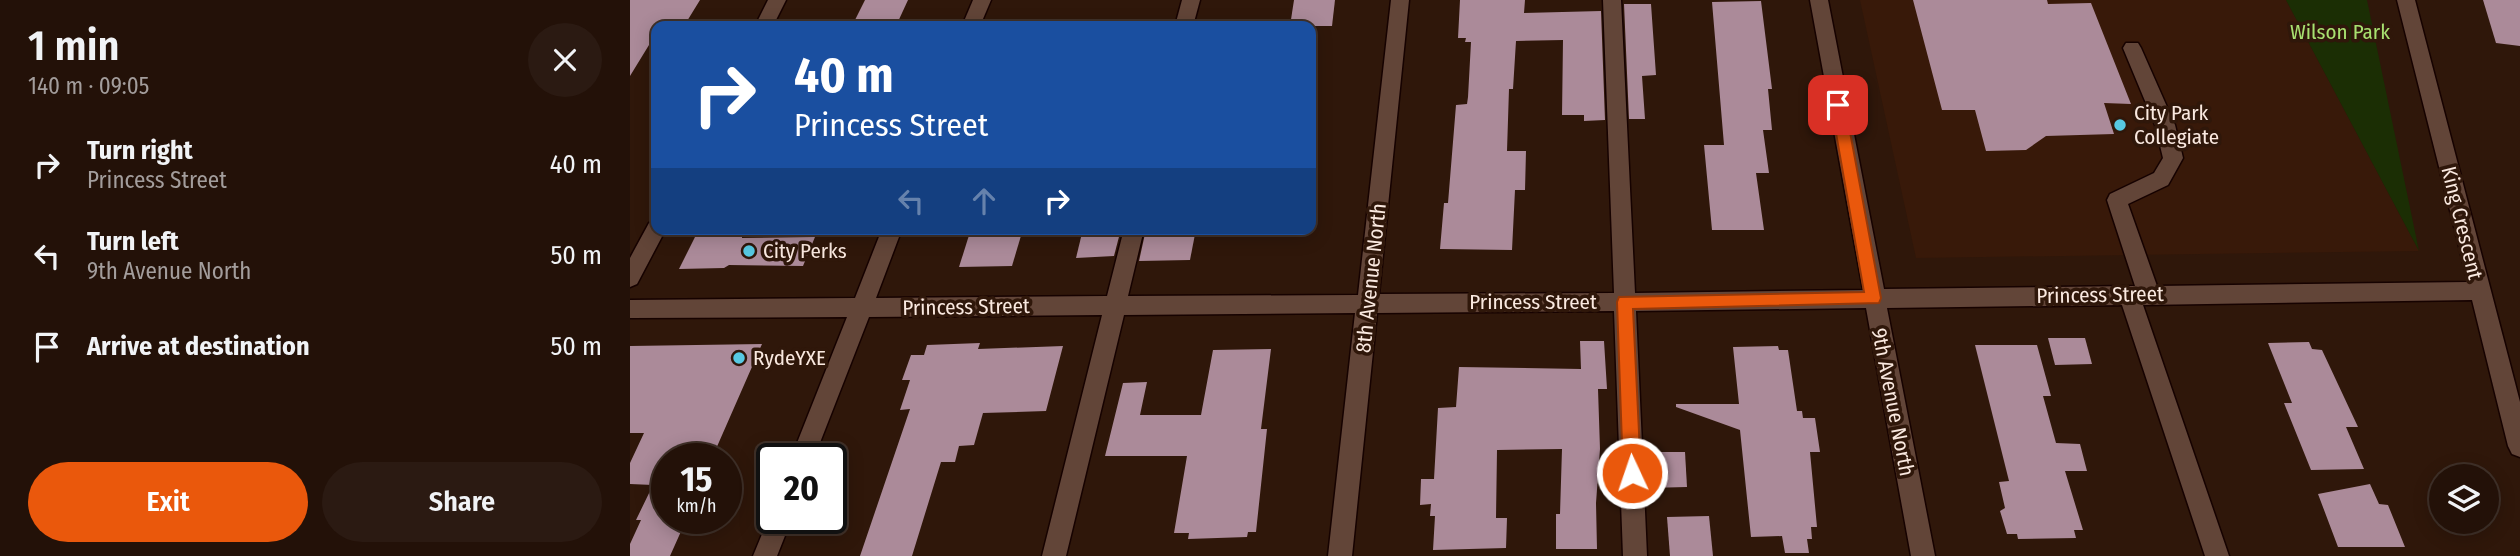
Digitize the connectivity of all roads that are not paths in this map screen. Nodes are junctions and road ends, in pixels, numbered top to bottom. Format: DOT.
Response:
graph roads {
  1 [pos="778,0"];
  2 [pos="982,0"];
  3 [pos="1191,0"];
  4 [pos="1400,0"];
  5 [pos="1612,0"];
  6 [pos="1819,0"];
  7 [pos="2406,0"];
  8 [pos="767,21"];
  9 [pos="973,21"];
  10 [pos="1185,21"];
  11 [pos="2132,48"];
  12 [pos="653,235"];
  13 [pos="890,235"];
  14 [pos="1132,235"];
  15 [pos="630,278"];
  16 [pos="2479,290"];
  17 [pos="2139,295"];
  18 [pos="1873,298"];
  19 [pos="1625,302"];
  20 [pos="1368,303"];
  21 [pos="1115,305"];
  22 [pos="630,309"];
  23 [pos="861,309"];
  24 [pos="809,443"];
  25 [pos="2520,446"];
  26 [pos="774,534"];
  27 [pos="765,556"];
  28 [pos="1054,556"];
  29 [pos="1340,556"];
  30 [pos="1636,556"];
  31 [pos="1923,556"];
  32 [pos="2217,556"];
  1 -- 8 [label="street"];
  2 -- 9 [label="street"];
  3 -- 10 [label="street"];
  4 -- 20 [label="street, 8th Avenue North"];
  5 -- 19 [label="street"];
  6 -- 18 [label="street, 9th Avenue North"];
  7 -- 16 [label="street, King Crescent"];
  11 -- 17 [label="street"];
  12 -- 15 [label="street"];
  13 -- 23 [label="street"];
  14 -- 21 [label="street"];
  16 -- 17 [label="street, Princess Street"];
  16 -- 25 [label="street, King Crescent"];
  17 -- 18 [label="street, Princess Street"];
  17 -- 32 [label="street"];
  18 -- 19 [label="street, Princess Street"];
  18 -- 31 [label="street, 9th Avenue North"];
  19 -- 20 [label="street, Princess Street"];
  19 -- 30 [label="street"];
  20 -- 21 [label="street, Princess Street"];
  20 -- 29 [label="street, 8th Avenue North"];
  21 -- 23 [label="street, Princess Street"];
  21 -- 28 [label="street"];
  22 -- 23 [label="street, Princess Street"];
  23 -- 24 [label="street"];
  26 -- 27 [label="street"];
}
